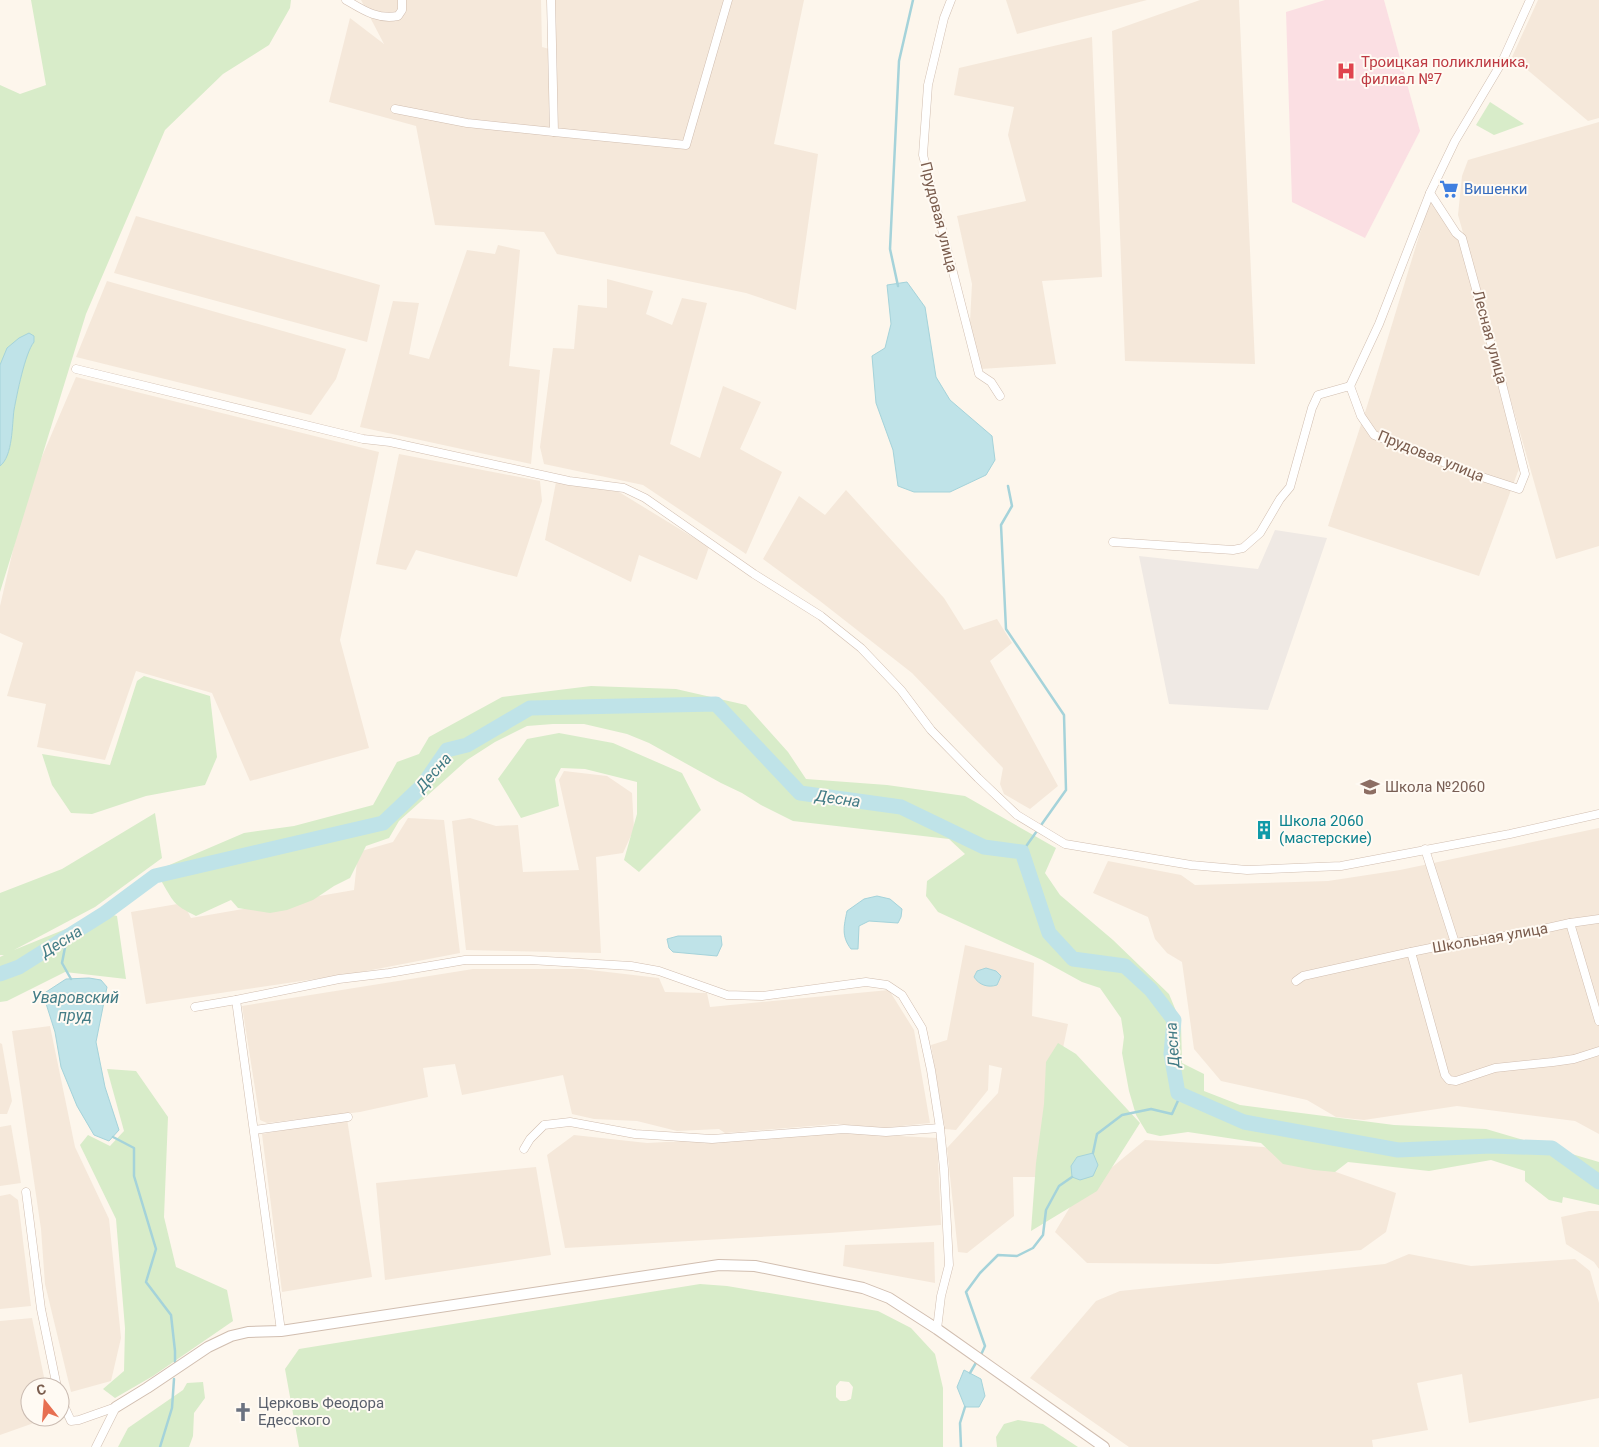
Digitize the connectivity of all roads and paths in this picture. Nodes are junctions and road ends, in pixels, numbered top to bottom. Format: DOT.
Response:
graph roads {
  1 [pos="346,0"];
  2 [pos="402,0"];
  3 [pos="551,0"];
  4 [pos="728,0"];
  5 [pos="951,0"];
  6 [pos="1530,0"];
  7 [pos="395,108"];
  8 [pos="554,132"];
  9 [pos="1430,193"];
  10 [pos="76,369"];
  11 [pos="1350,386"];
  12 [pos="1000,396"];
  13 [pos="1519,489"];
  14 [pos="1113,542"];
  15 [pos="1598,816"];
  16 [pos="1425,849"];
  17 [pos="1599,919"];
  18 [pos="1570,923"];
  19 [pos="1455,943"];
  20 [pos="1411,952"];
  21 [pos="1296,981"];
  22 [pos="236,1000"];
  23 [pos="196,1007"];
  24 [pos="1599,1020"];
  25 [pos="1599,1051"];
  26 [pos="348,1117"];
  27 [pos="940,1128"];
  28 [pos="254,1130"];
  29 [pos="524,1150"];
  30 [pos="26,1192"];
  31 [pos="937,1329"];
  32 [pos="281,1331"];
  33 [pos="54,1377"];
  34 [pos="116,1407"];
  35 [pos="70,1419"];
  36 [pos="96,1447"];
  37 [pos="1104,1447"];
  1 -- 2 [label="street"];
  3 -- 8 [label="street"];
  4 -- 8 [label="street"];
  5 -- 12 [label="street, Прудовая улица"];
  6 -- 9 [label="street"];
  7 -- 8 [label="street"];
  9 -- 11 [label="street"];
  9 -- 13 [label="street, Лесная улица"];
  10 -- 16 [label="street"];
  11 -- 13 [label="street, Прудовая улица"];
  11 -- 14 [label="street"];
  15 -- 16 [label="street"];
  16 -- 19 [label="street"];
  17 -- 18 [label="street, Школьная улица"];
  18 -- 19 [label="street, Школьная улица"];
  18 -- 24 [label="street"];
  19 -- 20 [label="street, Школьная улица"];
  20 -- 21 [label="street, Школьная улица"];
  20 -- 25 [label="street, Школьная улица"];
  22 -- 23 [label="street"];
  22 -- 27 [label="street"];
  22 -- 28 [label="street"];
  26 -- 28 [label="street"];
  27 -- 29 [label="street"];
  27 -- 31 [label="street"];
  28 -- 32 [label="street"];
  30 -- 33 [label="street"];
  31 -- 32 [label="street"];
  31 -- 37 [label="street"];
  32 -- 34 [label="street"];
  34 -- 35 [label="street"];
  34 -- 36 [label="street"];
}
